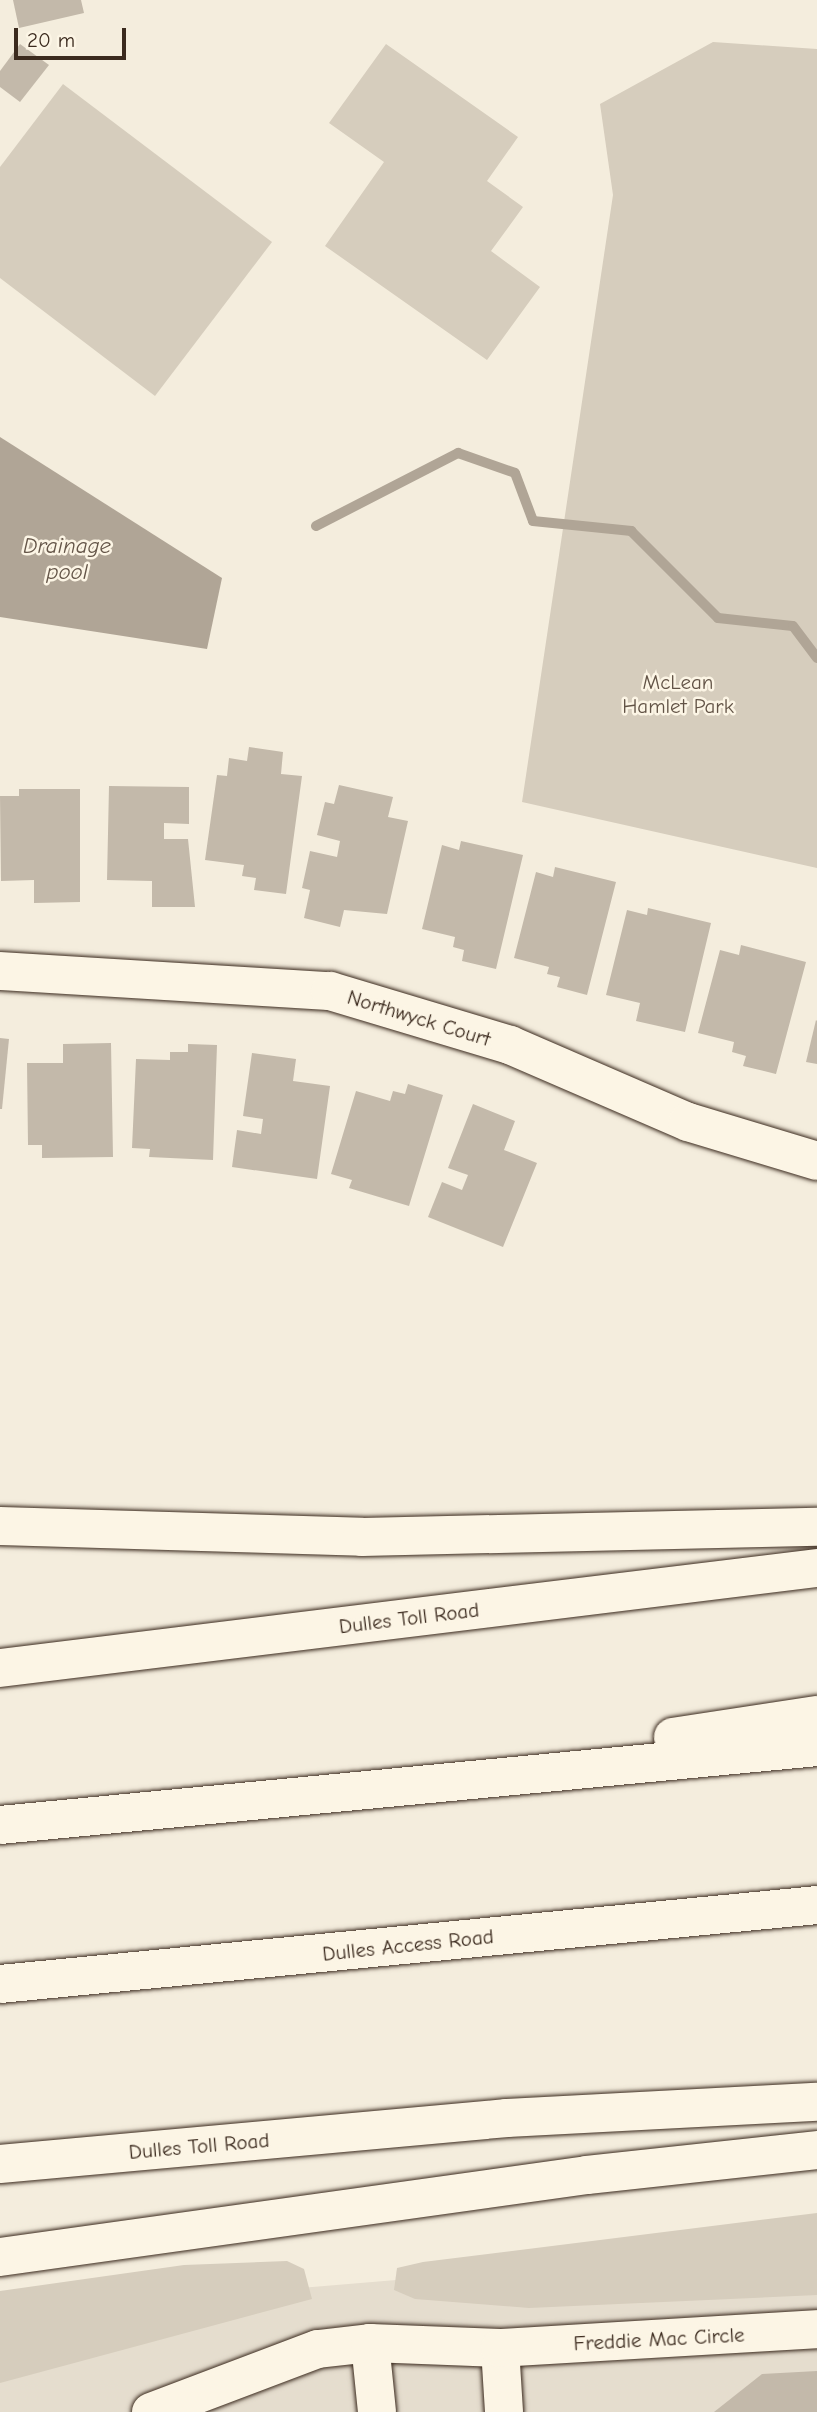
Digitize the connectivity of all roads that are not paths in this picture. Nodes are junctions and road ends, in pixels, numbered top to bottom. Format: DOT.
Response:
graph roads {
  1 [pos="0,971"];
  2 [pos="817,1161"];
  3 [pos="0,1526"];
  4 [pos="817,1527"];
  5 [pos="817,1568"];
  6 [pos="0,1668"];
  7 [pos="817,1715"];
  8 [pos="817,1747"];
  9 [pos="416,1785"];
  10 [pos="0,1825"];
  11 [pos="817,1905"];
  12 [pos="0,1984"];
  13 [pos="817,2102"];
  14 [pos="817,2150"];
  15 [pos="0,2164"];
  16 [pos="0,2257"];
  17 [pos="817,2329"];
  18 [pos="370,2343"];
  19 [pos="500,2348"];
  20 [pos="151,2412"];
  21 [pos="377,2412"];
  22 [pos="504,2412"];
  1 -- 2 [label="main road, Northwyck Court"];
  3 -- 4 [label="main road"];
  5 -- 6 [label="main road, Dulles Toll Road"];
  7 -- 9 [label="main road"];
  8 -- 9 [label="main road"];
  9 -- 10 [label="main road"];
  11 -- 12 [label="main road, Dulles Access Road"];
  13 -- 15 [label="main road, Dulles Toll Road"];
  14 -- 16 [label="main road"];
  17 -- 19 [label="main road, Freddie Mac Circle"];
  18 -- 19 [label="main road, Freddie Mac Circle"];
  18 -- 20 [label="main road, Freddie Mac Circle"];
  18 -- 21 [label="main road"];
  19 -- 22 [label="main road"];
}
